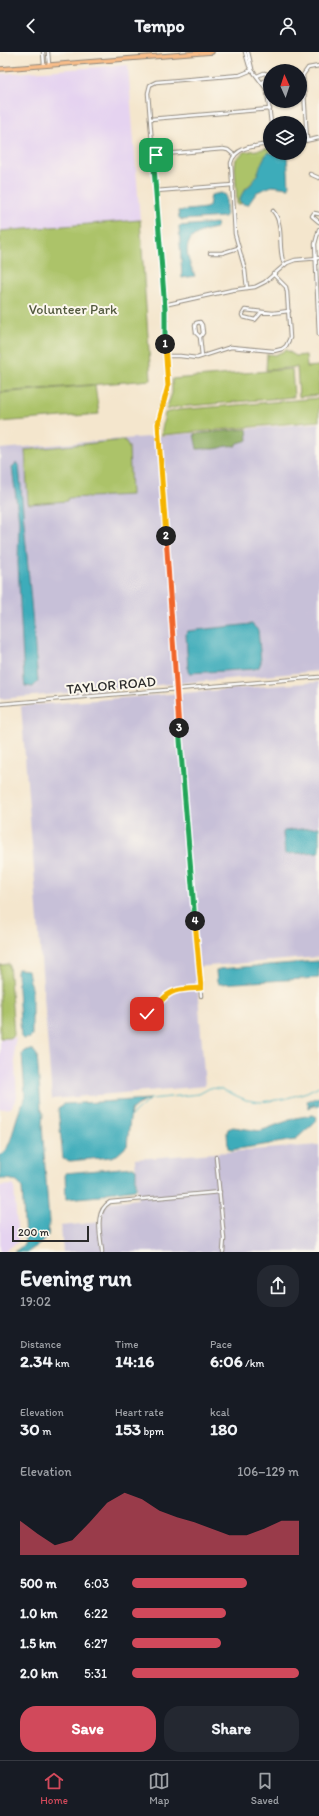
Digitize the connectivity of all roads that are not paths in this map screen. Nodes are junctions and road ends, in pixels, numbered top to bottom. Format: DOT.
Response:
graph roads {
  1 [pos="43,52"];
  2 [pos="48,52"];
  3 [pos="212,52"];
  4 [pos="245,52"];
  5 [pos="248,52"];
  6 [pos="49,64"];
  7 [pos="44,65"];
  8 [pos="319,66"];
  9 [pos="0,68"];
  10 [pos="252,70"];
  11 [pos="257,76"];
  12 [pos="262,83"];
  13 [pos="270,109"];
  14 [pos="270,116"];
  15 [pos="306,116"];
  16 [pos="150,119"];
  17 [pos="319,138"];
  18 [pos="307,140"];
  19 [pos="263,145"];
  20 [pos="153,155"];
  21 [pos="234,155"];
  22 [pos="310,174"];
  23 [pos="319,178"];
  24 [pos="233,185"];
  25 [pos="156,191"];
  26 [pos="273,211"];
  27 [pos="319,214"];
  28 [pos="319,222"];
  29 [pos="319,229"];
  30 [pos="238,248"];
  31 [pos="210,253"];
  32 [pos="317,258"];
  33 [pos="284,264"];
  34 [pos="273,274"];
  35 [pos="247,288"];
  36 [pos="164,305"];
  37 [pos="289,311"];
  38 [pos="262,312"];
  39 [pos="319,335"];
  40 [pos="200,337"];
  41 [pos="166,356"];
  42 [pos="202,356"];
  43 [pos="319,677"];
  44 [pos="176,689"];
  45 [pos="0,704"];
  46 [pos="201,988"];
  47 [pos="201,996"];
  48 [pos="140,1015"];
  49 [pos="216,1157"];
  50 [pos="220,1192"];
  51 [pos="102,1252"];
  52 [pos="223,1252"];
  1 -- 7 [label="street"];
  2 -- 6 [label="street"];
  3 -- 6 [label="main road"];
  4 -- 10 [label="street"];
  5 -- 10 [label="street"];
  6 -- 7 [label="main road"];
  7 -- 9 [label="main road"];
  8 -- 15 [label="street"];
  10 -- 11 [label="street"];
  10 -- 16 [label="street"];
  11 -- 12 [label="street"];
  11 -- 12 [label="street"];
  12 -- 13 [label="street"];
  13 -- 14 [label="street"];
  13 -- 16 [label="street"];
  16 -- 20 [label="street"];
  17 -- 18 [label="street"];
  19 -- 21 [label="street"];
  20 -- 21 [label="street"];
  20 -- 25 [label="street"];
  21 -- 24 [label="street"];
  22 -- 23 [label="street"];
  24 -- 25 [label="street"];
  24 -- 30 [label="street"];
  25 -- 36 [label="street"];
  26 -- 33 [label="street"];
  27 -- 28 [label="street"];
  29 -- 32 [label="street"];
  30 -- 31 [label="street"];
  30 -- 35 [label="street"];
  32 -- 33 [label="street"];
  32 -- 39 [label="street"];
  33 -- 34 [label="street"];
  34 -- 35 [label="street"];
  34 -- 37 [label="street"];
  35 -- 36 [label="street"];
  36 -- 41 [label="street"];
  37 -- 38 [label="street"];
  37 -- 42 [label="street"];
  38 -- 38 [label="street"];
  40 -- 40 [label="street"];
  40 -- 42 [label="street"];
  41 -- 42 [label="street"];
  41 -- 44 [label="street"];
  43 -- 44 [label="street, TAYLOR ROAD"];
  44 -- 45 [label="street, TAYLOR ROAD"];
  44 -- 46 [label="street"];
  46 -- 47 [label="street"];
  46 -- 48 [label="street"];
  49 -- 50 [label="street"];
  50 -- 51 [label="street"];
  50 -- 52 [label="street"];
}
